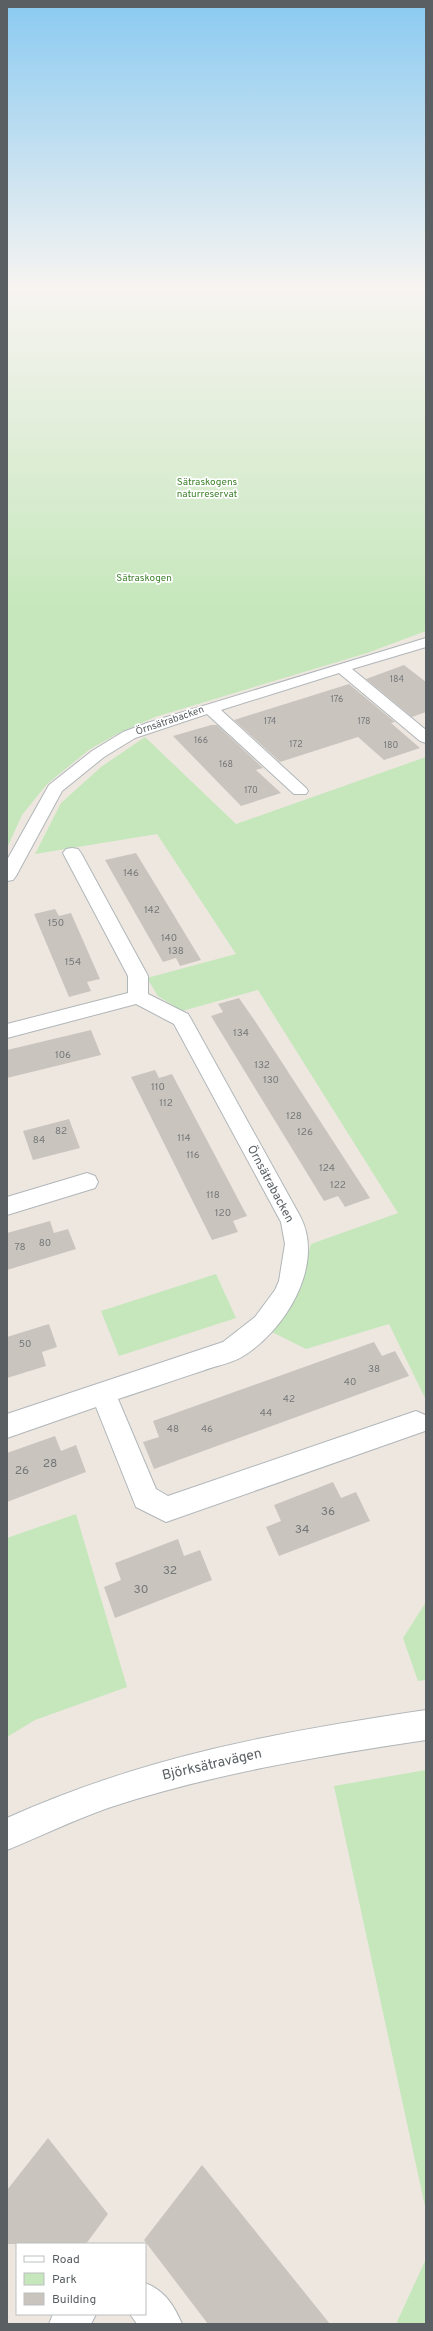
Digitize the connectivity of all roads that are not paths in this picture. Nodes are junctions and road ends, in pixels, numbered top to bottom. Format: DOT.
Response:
graph roads {
  1 [pos="426,642"];
  2 [pos="341,668"];
  3 [pos="210,708"];
  4 [pos="426,738"];
  5 [pos="300,791"];
  6 [pos="72,853"];
  7 [pos="7,876"];
  8 [pos="138,997"];
  9 [pos="7,1031"];
  10 [pos="87,1182"];
  11 [pos="7,1206"];
  12 [pos="104,1393"];
  13 [pos="416,1423"];
  14 [pos="7,1426"];
  15 [pos="426,1725"];
  16 [pos="7,1834"];
  17 [pos="146,2303"];
  18 [pos="75,2315"];
  19 [pos="69,2324"];
  20 [pos="162,2324"];
  1 -- 2 [label="street, Örnsätrabacken"];
  2 -- 3 [label="street, Örnsätrabacken"];
  2 -- 4 [label="street"];
  3 -- 5 [label="street, Örnsätrabacken"];
  3 -- 7 [label="street, Örnsätrabacken"];
  6 -- 8 [label="street"];
  8 -- 9 [label="street"];
  8 -- 12 [label="street, Örnsätrabacken"];
  10 -- 11 [label="street"];
  12 -- 13 [label="street"];
  12 -- 14 [label="street, Örnsätrabacken"];
  15 -- 16 [label="street, Björksätravägen"];
  17 -- 20 [label="street"];
  18 -- 19 [label="street"];
}
